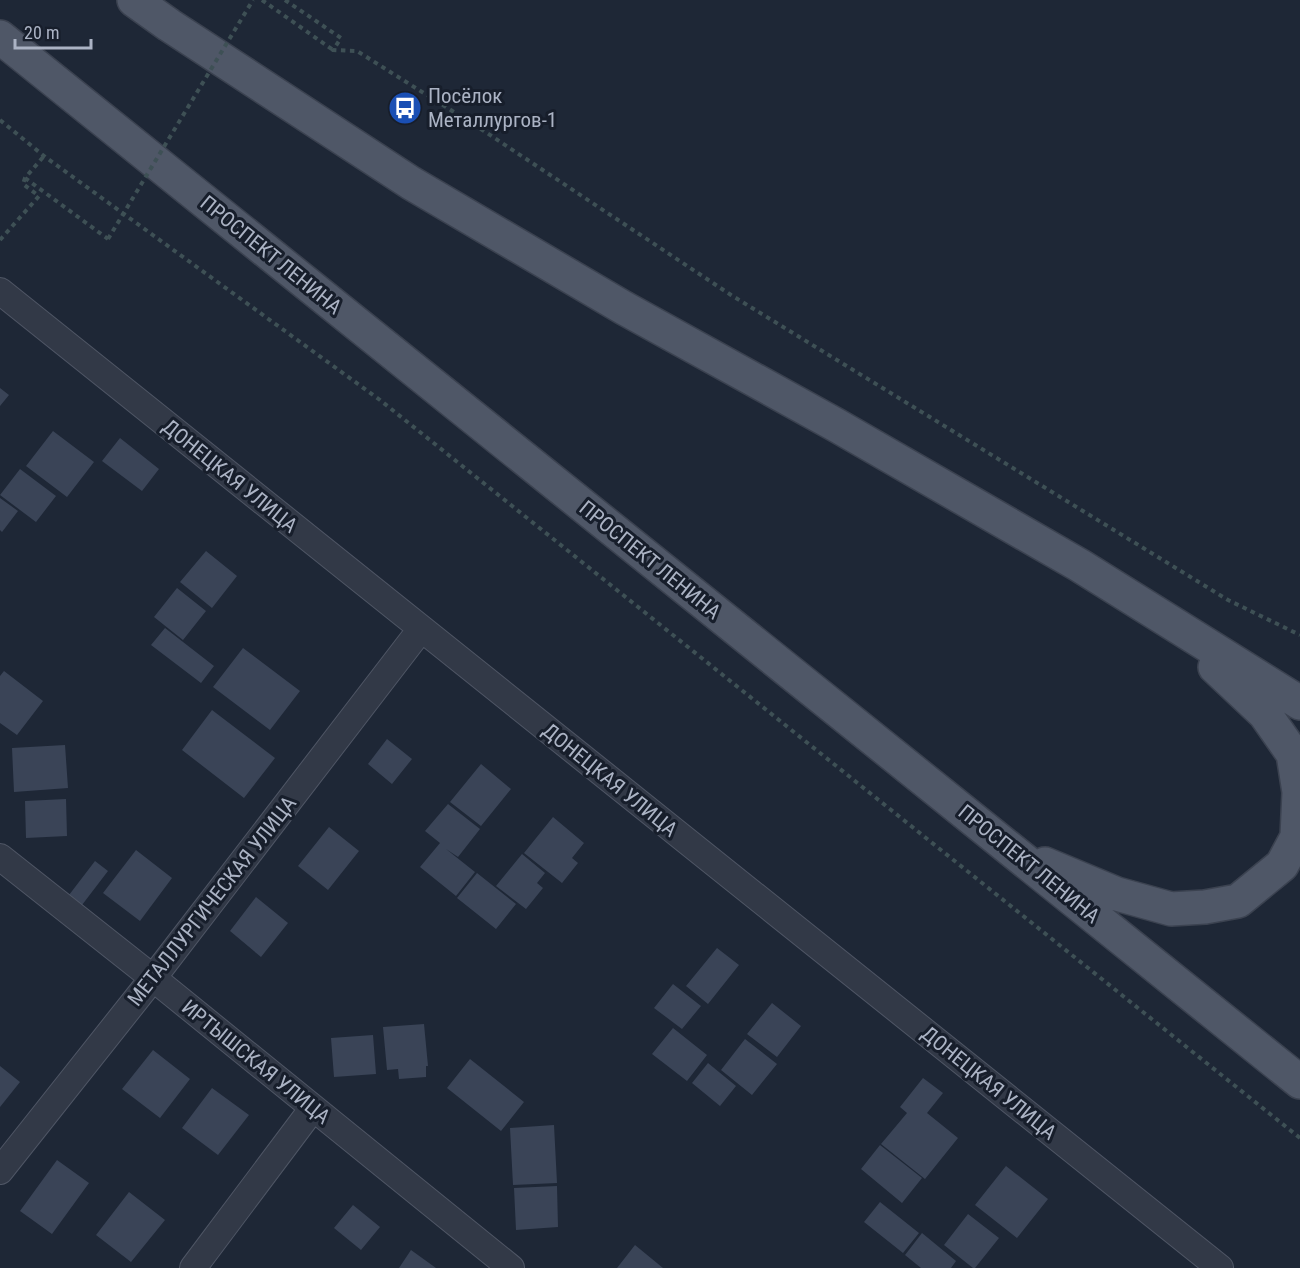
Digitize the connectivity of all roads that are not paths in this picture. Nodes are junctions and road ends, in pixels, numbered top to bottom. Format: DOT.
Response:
graph roads {
  1 [pos="134,0"];
  2 [pos="0,37"];
  3 [pos="0,291"];
  4 [pos="1161,615"];
  5 [pos="421,629"];
  6 [pos="1300,703"];
  7 [pos="1010,849"];
  8 [pos="0,857"];
  9 [pos="153,978"];
  10 [pos="1300,1082"];
  11 [pos="313,1108"];
  12 [pos="0,1171"];
  13 [pos="192,1268"];
  14 [pos="512,1268"];
  15 [pos="1220,1268"];
  1 -- 4 [label="main road"];
  2 -- 7 [label="main road, ПРОСПЕКТ ЛЕНИНА"];
  3 -- 5 [label="street, ДОНЕЦКАЯ УЛИЦА"];
  4 -- 6 [label="main road"];
  4 -- 7 [label="main road"];
  5 -- 9 [label="street, МЕТАЛЛУРГИЧЕСКАЯ УЛИЦА"];
  5 -- 15 [label="street, ДОНЕЦКАЯ УЛИЦА"];
  7 -- 10 [label="main road, ПРОСПЕКТ ЛЕНИНА"];
  8 -- 9 [label="street, ИРТЫШСКАЯ УЛИЦА"];
  9 -- 11 [label="street, ИРТЫШСКАЯ УЛИЦА"];
  9 -- 12 [label="street, МЕТАЛЛУРГИЧЕСКАЯ УЛИЦА"];
  11 -- 13 [label="street"];
  11 -- 14 [label="street, ИРТЫШСКАЯ УЛИЦА"];
}
